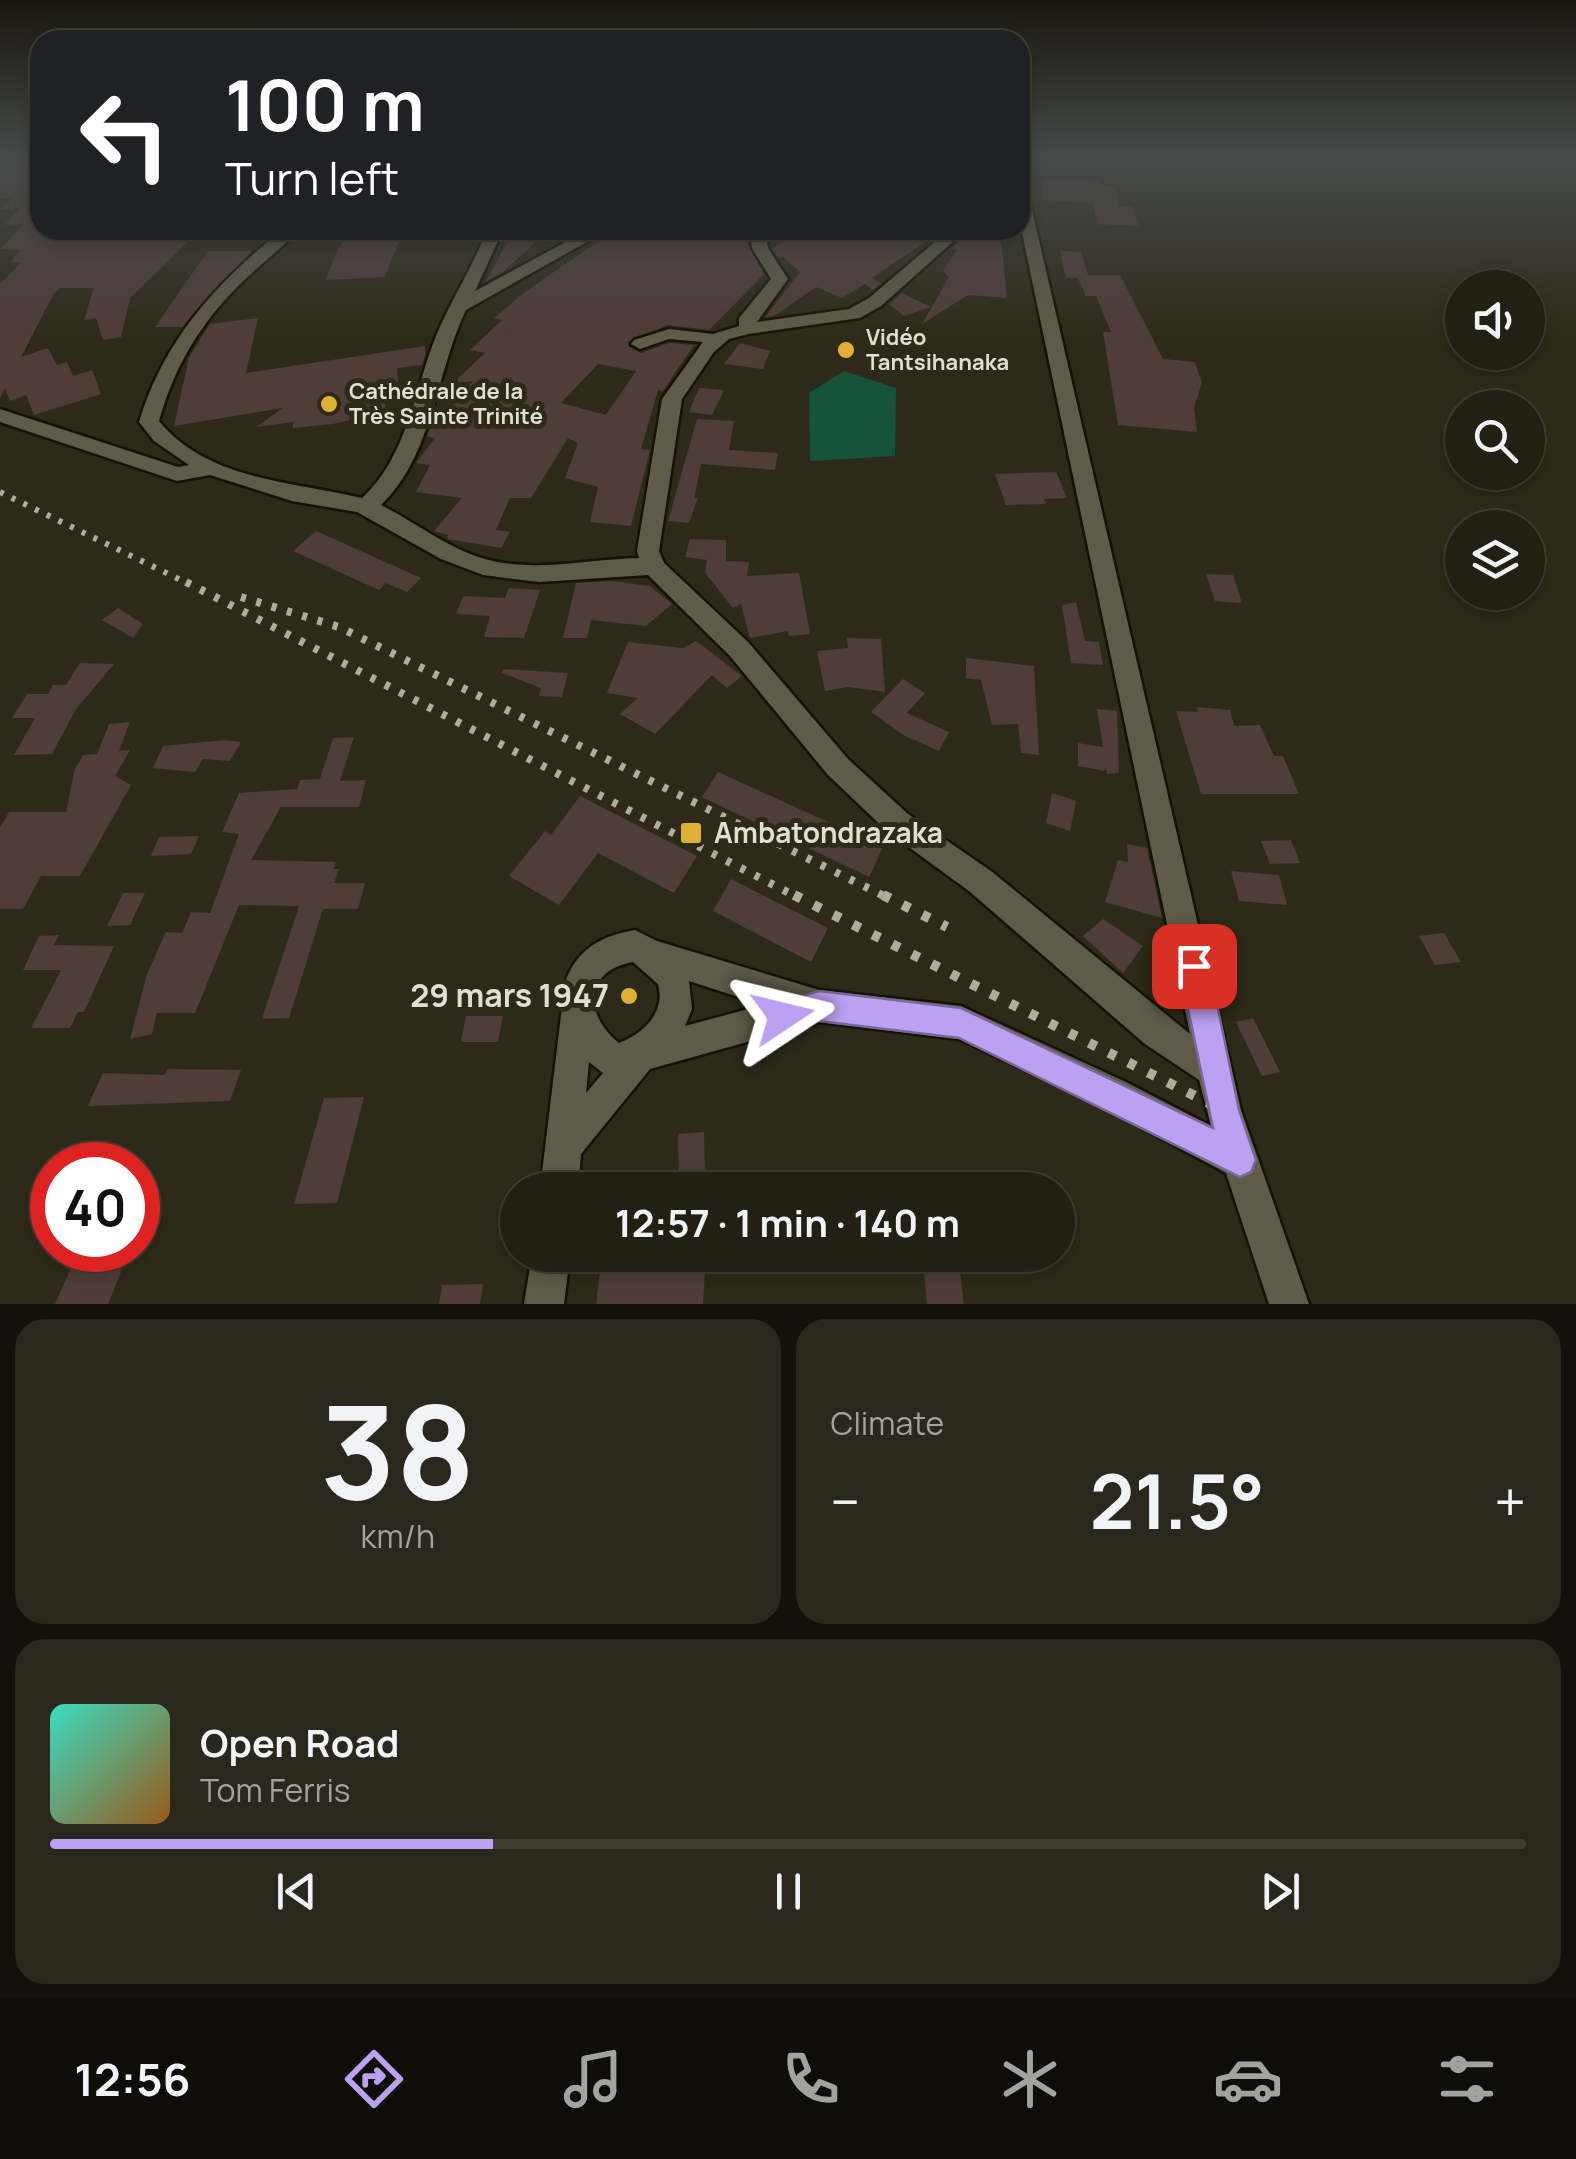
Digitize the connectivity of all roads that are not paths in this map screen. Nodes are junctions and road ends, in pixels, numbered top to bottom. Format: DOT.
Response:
graph roads {
  1 [pos="1030,234"];
  2 [pos="280,240"];
  3 [pos="492,240"];
  4 [pos="582,240"];
  5 [pos="759,240"];
  6 [pos="946,240"];
  7 [pos="461,306"];
  8 [pos="748,329"];
  9 [pos="716,340"];
  10 [pos="640,344"];
  11 [pos="0,415"];
  12 [pos="214,467"];
  13 [pos="367,506"];
  14 [pos="654,567"];
  15 [pos="659,956"];
  16 [pos="819,1006"];
  17 [pos="576,1015"];
  18 [pos="640,1055"];
  19 [pos="1216,1071"];
  20 [pos="566,1144"];
  21 [pos="1240,1160"];
  22 [pos="562,1172"];
  23 [pos="549,1272"];
  24 [pos="544,1304"];
  25 [pos="1289,1304"];
  1 -- 19 [label="street"];
  2 -- 12 [label="street"];
  3 -- 7 [label="street"];
  4 -- 7 [label="street"];
  5 -- 8 [label="street"];
  6 -- 8 [label="street"];
  7 -- 13 [label="street"];
  8 -- 9 [label="street"];
  9 -- 10 [label="street"];
  9 -- 14 [label="street"];
  11 -- 12 [label="street"];
  12 -- 13 [label="street"];
  13 -- 14 [label="street"];
  14 -- 19 [label="street"];
  15 -- 16 [label="street"];
  15 -- 17 [label="street"];
  15 -- 18 [label="street"];
  16 -- 18 [label="street"];
  16 -- 21 [label="street"];
  17 -- 18 [label="street"];
  17 -- 20 [label="street"];
  18 -- 20 [label="street"];
  19 -- 21 [label="street"];
  20 -- 22 [label="street"];
  21 -- 25 [label="street"];
  23 -- 24 [label="street"];
}
